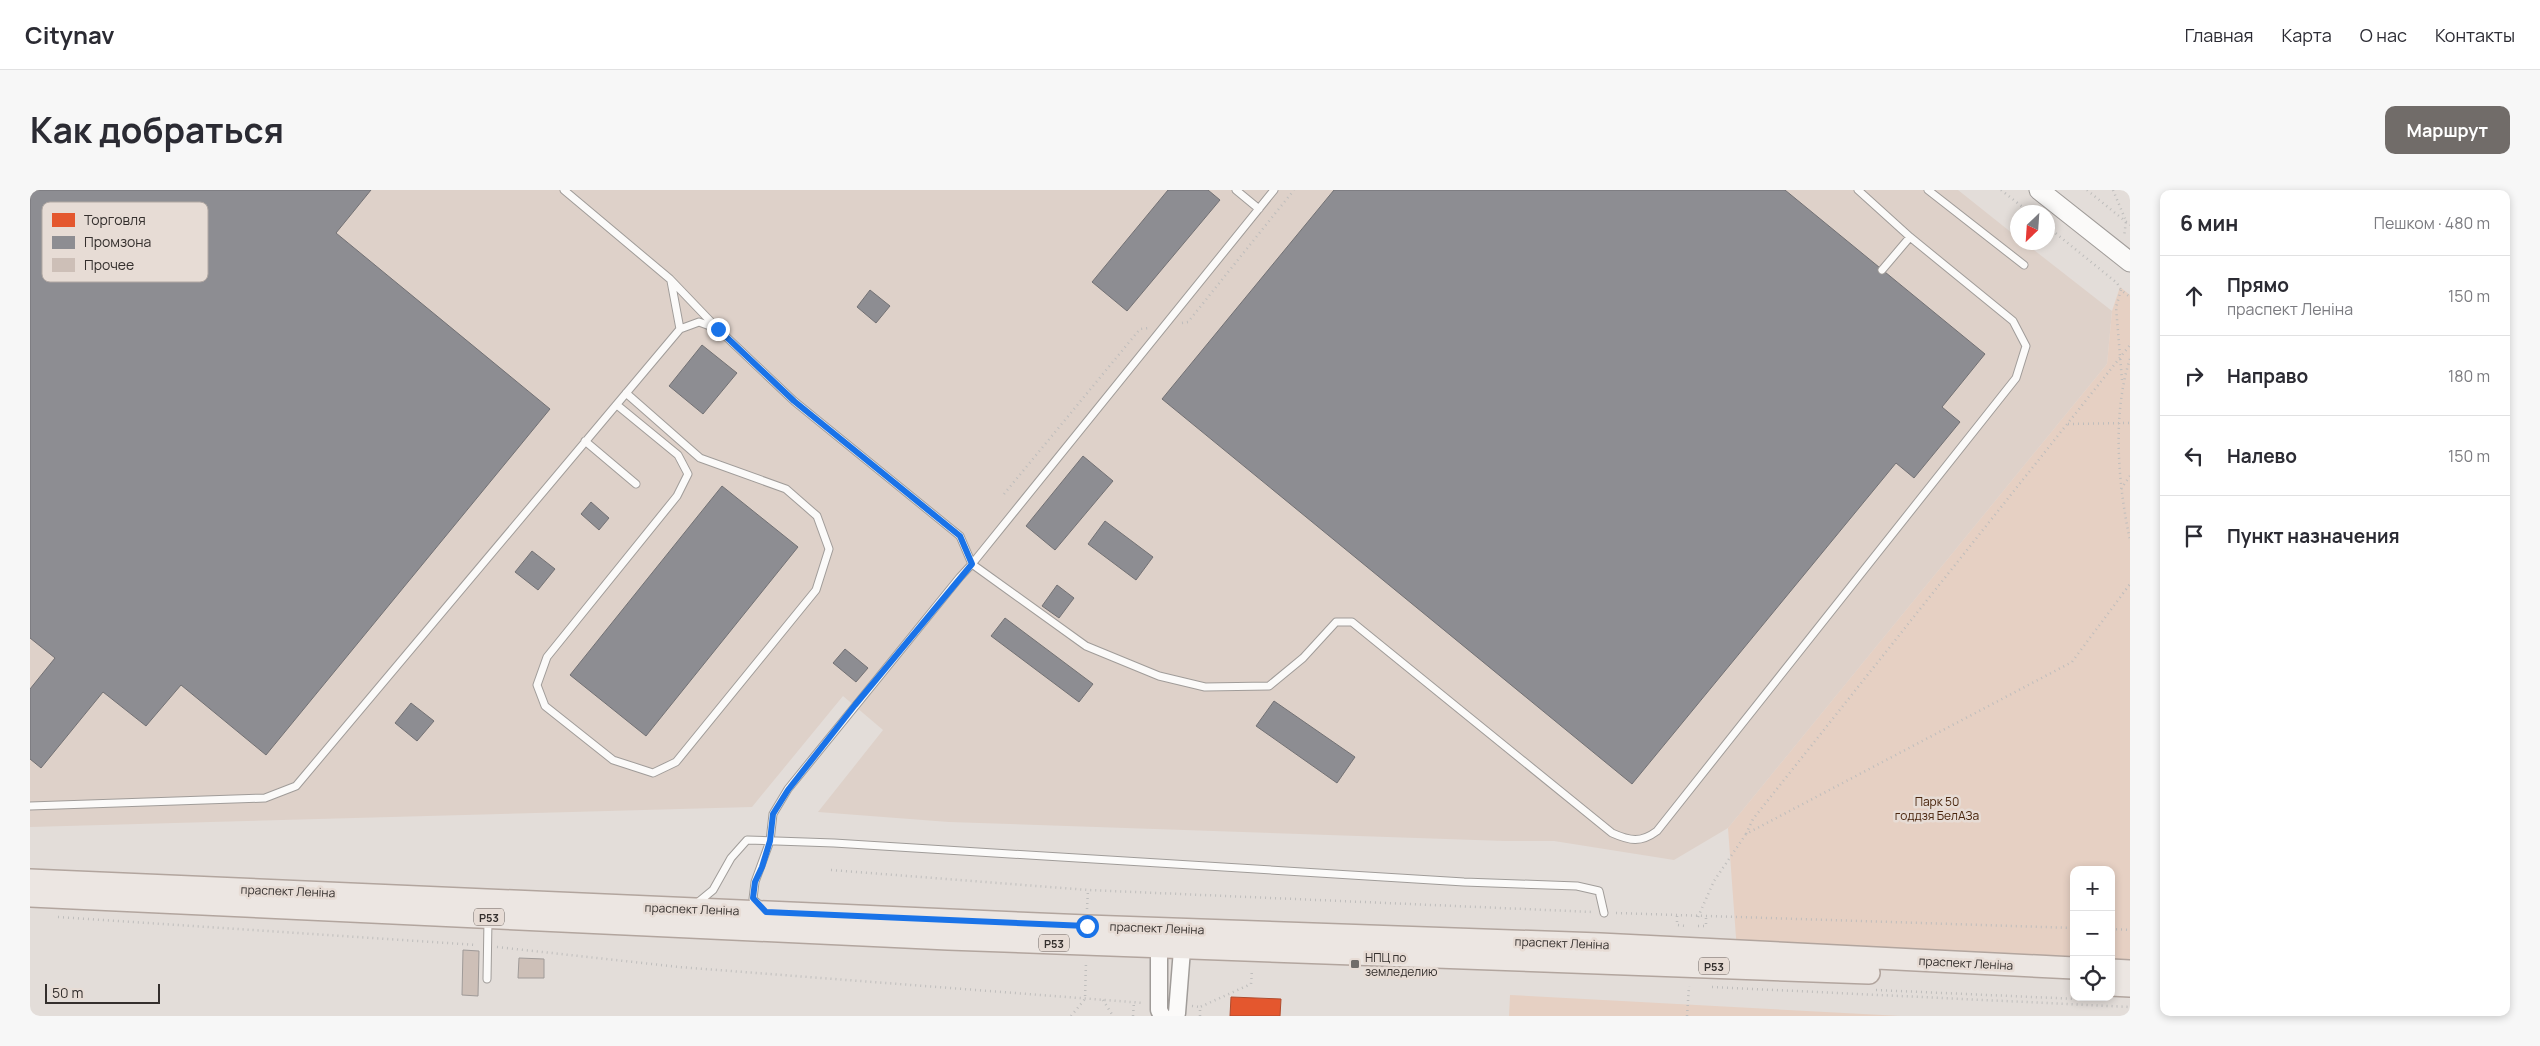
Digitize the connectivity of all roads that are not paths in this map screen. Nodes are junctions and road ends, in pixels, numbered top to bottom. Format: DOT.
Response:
graph roads {
  1 [pos="564,190"];
  2 [pos="1236,190"];
  3 [pos="1274,190"];
  4 [pos="1928,190"];
  5 [pos="1860,191"];
  6 [pos="2043,191"];
  7 [pos="1259,209"];
  8 [pos="1910,237"];
  9 [pos="2130,262"];
  10 [pos="2024,265"];
  11 [pos="1882,270"];
  12 [pos="670,279"];
  13 [pos="680,329"];
  14 [pos="718,329"];
  15 [pos="626,393"];
  16 [pos="617,405"];
  17 [pos="585,441"];
  18 [pos="636,484"];
  19 [pos="972,564"];
  20 [pos="30,806"];
  21 [pos="770,841"];
  22 [pos="30,880"];
  23 [pos="30,896"];
  24 [pos="689,910"];
  25 [pos="766,912"];
  26 [pos="1604,913"];
  27 [pos="488,917"];
  28 [pos="1159,938"];
  29 [pos="1183,938"];
  30 [pos="2070,968"];
  31 [pos="2115,970"];
  32 [pos="2130,970"];
  33 [pos="487,980"];
  34 [pos="2070,982"];
  35 [pos="2115,985"];
  36 [pos="2130,986"];
  37 [pos="1162,1016"];
  38 [pos="1175,1016"];
  1 -- 12 [label="lane"];
  2 -- 7 [label="lane"];
  3 -- 7 [label="lane"];
  4 -- 10 [label="lane"];
  5 -- 8 [label="lane"];
  6 -- 9 [label="main road"];
  7 -- 19 [label="lane"];
  8 -- 11 [label="lane"];
  8 -- 19 [label="lane"];
  12 -- 13 [label="lane"];
  12 -- 14 [label="lane"];
  13 -- 14 [label="lane"];
  13 -- 15 [label="lane"];
  14 -- 19 [label="lane"];
  15 -- 16 [label="lane"];
  15 -- 16 [label="lane"];
  16 -- 17 [label="lane"];
  17 -- 18 [label="lane"];
  17 -- 20 [label="lane"];
  19 -- 21 [label="lane"];
  21 -- 24 [label="lane"];
  21 -- 25 [label="lane"];
  21 -- 26 [label="lane"];
  22 -- 24 [label="main road, праспект Леніна / Р53"];
  23 -- 27 [label="main road, праспект Леніна / Р53"];
  24 -- 25 [label="main road, праспект Леніна / Р53"];
  25 -- 28 [label="main road, праспект Леніна / Р53"];
  27 -- 28 [label="main road, праспект Леніна / Р53"];
  27 -- 33 [label="lane"];
  28 -- 29 [label="main road, праспект Леніна / Р53"];
  28 -- 37 [label="street"];
  29 -- 30 [label="main road, праспект Леніна / Р53"];
  29 -- 34 [label="main road, праспект Леніна / Р53"];
  29 -- 38 [label="street"];
  31 -- 32 [label="main road"];
  35 -- 36 [label="main road"];
}
